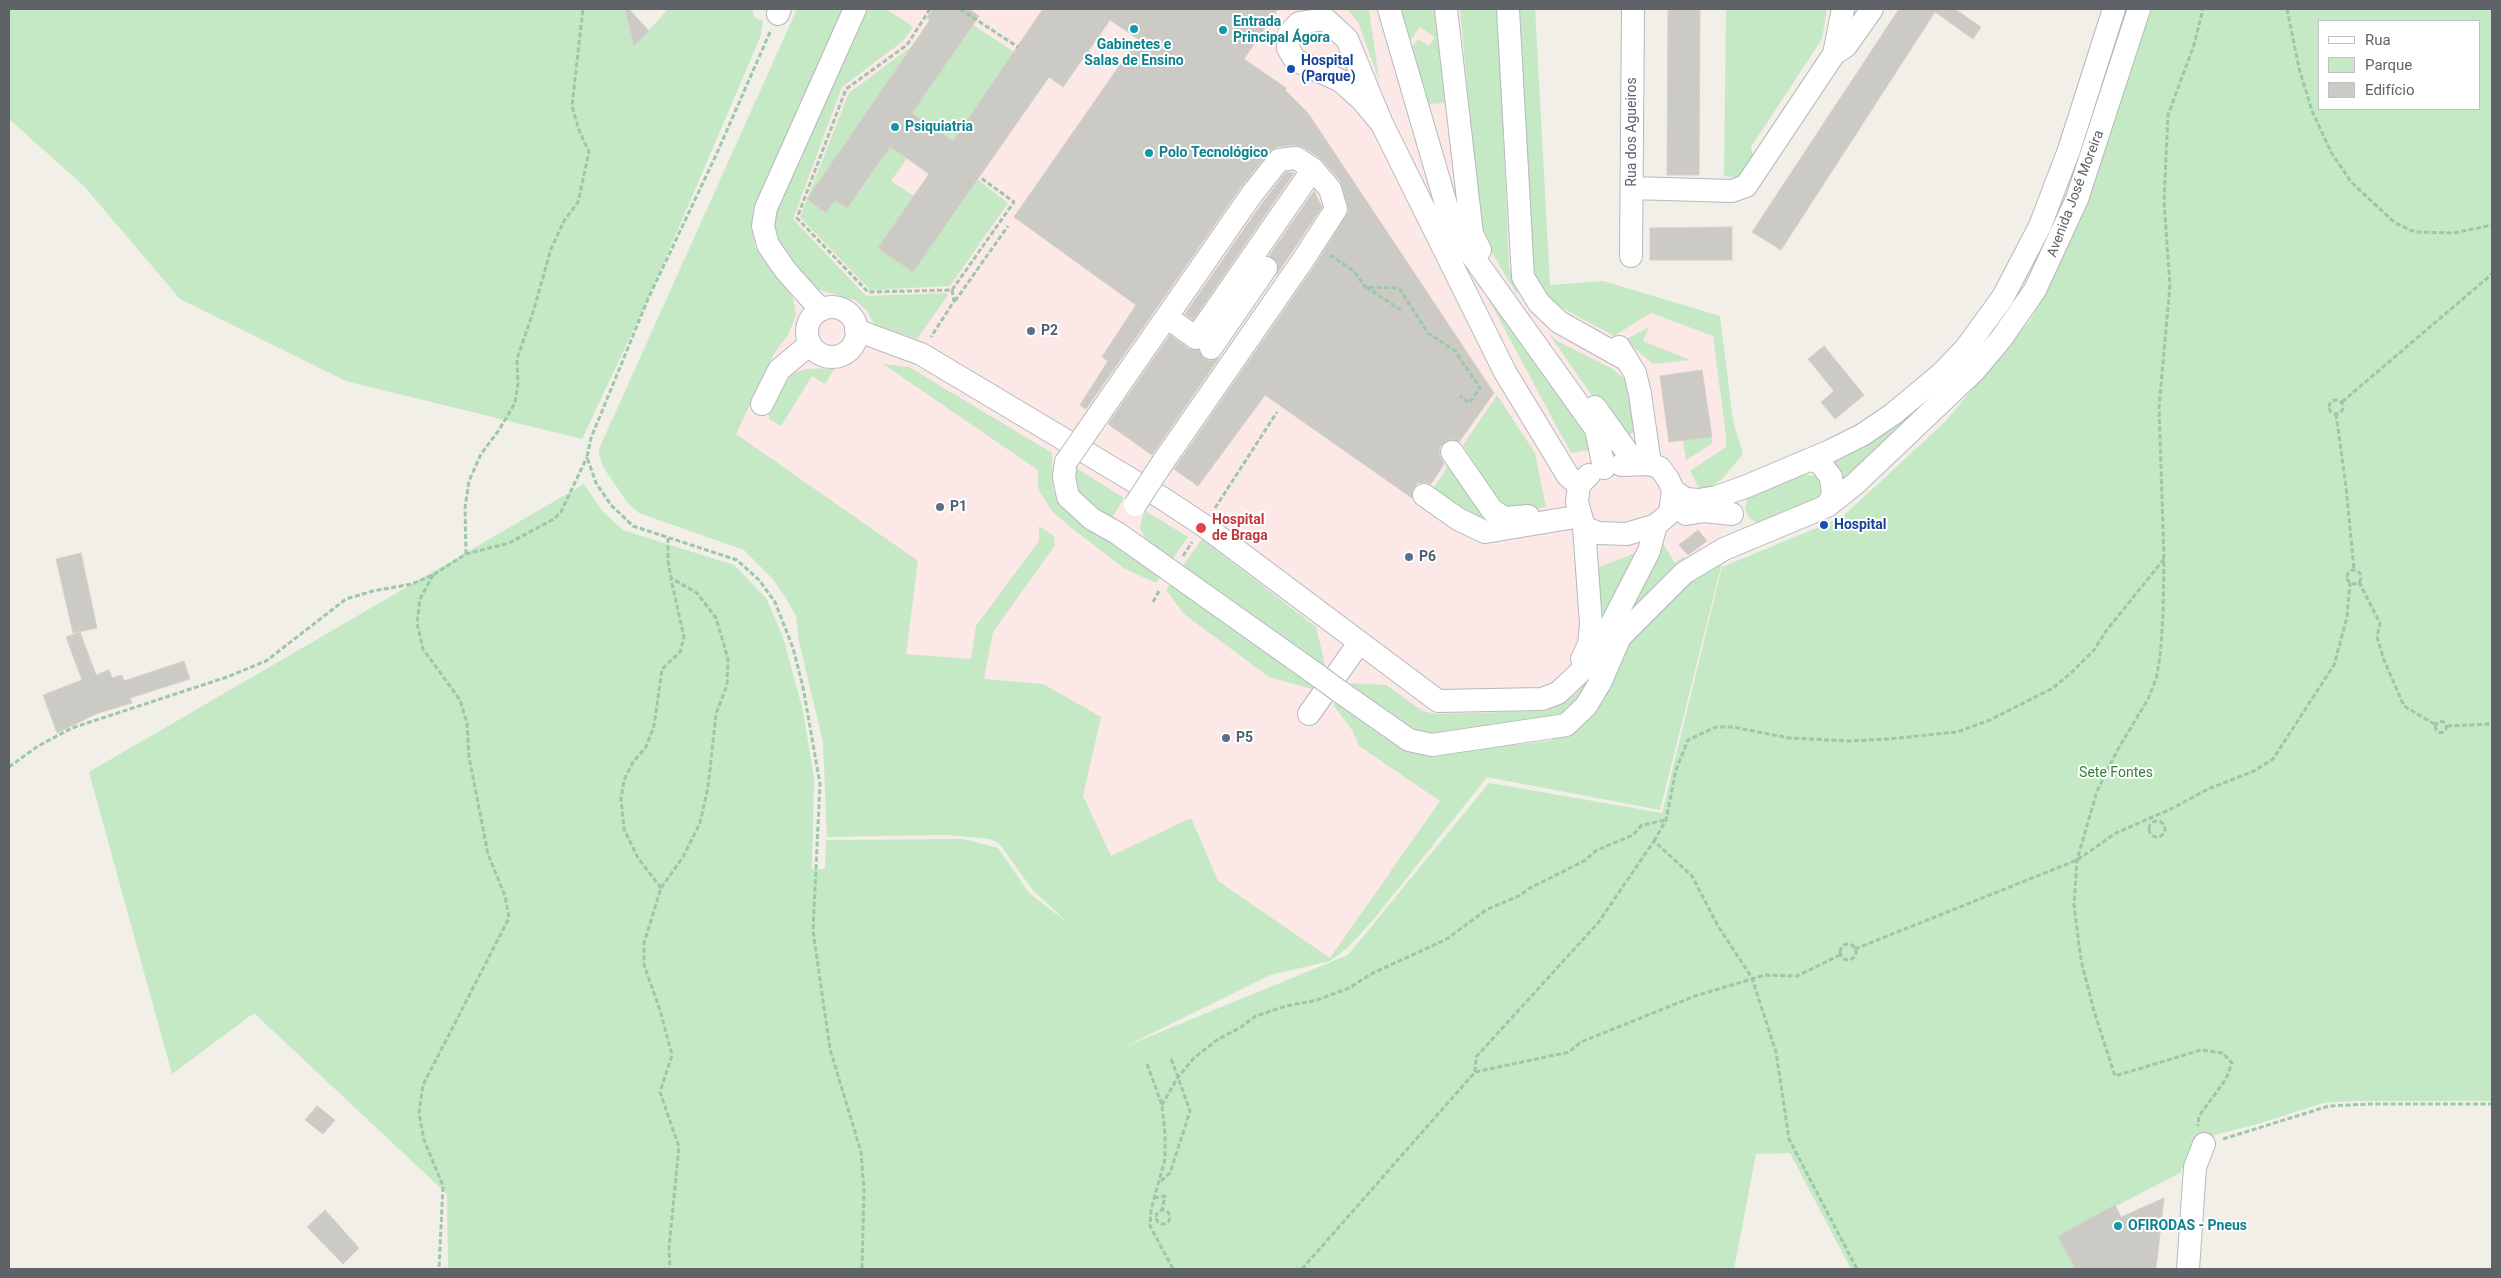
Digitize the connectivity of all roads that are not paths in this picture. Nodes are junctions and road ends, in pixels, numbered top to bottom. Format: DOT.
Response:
graph roads {
  1 [pos="855,9"];
  2 [pos="1388,9"];
  3 [pos="1446,9"];
  4 [pos="1508,9"];
  5 [pos="1633,9"];
  6 [pos="2114,9"];
  7 [pos="2139,9"];
  8 [pos="1327,14"];
  9 [pos="1855,14"];
  10 [pos="1382,124"];
  11 [pos="1313,169"];
  12 [pos="1632,188"];
  13 [pos="1308,251"];
  14 [pos="1631,256"];
  15 [pos="1266,268"];
  16 [pos="821,310"];
  17 [pos="1168,318"];
  18 [pos="856,330"];
  19 [pos="1234,334"];
  20 [pos="1204,343"];
  21 [pos="810,344"];
  22 [pos="1232,362"];
  23 [pos="762,404"];
  24 [pos="1452,452"];
  25 [pos="1811,460"];
  26 [pos="1643,464"];
  27 [pos="1604,468"];
  28 [pos="1745,487"];
  29 [pos="1673,490"];
  30 [pos="1424,495"];
  31 [pos="1828,506"];
  32 [pos="1580,508"];
  33 [pos="1733,518"];
  34 [pos="1659,523"];
  35 [pos="1117,533"];
  36 [pos="1760,534"];
  37 [pos="1724,549"];
  38 [pos="1359,643"];
  39 [pos="1581,669"];
  40 [pos="1309,714"];
  41 [pos="2204,1144"];
  42 [pos="2188,1269"];
  1 -- 16 [label="street"];
  2 -- 27 [label="street"];
  3 -- 26 [label="street"];
  4 -- 26 [label="street"];
  5 -- 12 [label="street, Rua dos Agueiros"];
  6 -- 25 [label="street, Avenida José Moreira"];
  7 -- 31 [label="street, Avenida José Moreira"];
  8 -- 10 [label="street"];
  8 -- 10 [label="street"];
  9 -- 12 [label="street"];
  10 -- 32 [label="street"];
  11 -- 13 [label="street"];
  11 -- 17 [label="street"];
  11 -- 20 [label="street"];
  12 -- 14 [label="street, Rua dos Agueiros"];
  13 -- 19 [label="street"];
  13 -- 22 [label="street"];
  15 -- 20 [label="street"];
  16 -- 18 [label="street"];
  16 -- 21 [label="street"];
  17 -- 20 [label="street"];
  17 -- 35 [label="street, Avenida José Moreira, bridge"];
  18 -- 21 [label="street"];
  18 -- 38 [label="street"];
  20 -- 22 [label="street"];
  21 -- 23 [label="street"];
  22 -- 35 [label="street, bridge"];
  24 -- 32 [label="street"];
  25 -- 28 [label="street, Avenida José Moreira"];
  25 -- 31 [label="street"];
  26 -- 27 [label="street"];
  26 -- 29 [label="street"];
  27 -- 32 [label="street"];
  28 -- 29 [label="street, Avenida José Moreira"];
  28 -- 33 [label="street"];
  29 -- 34 [label="street"];
  30 -- 32 [label="street"];
  31 -- 36 [label="street, Avenida José Moreira"];
  32 -- 34 [label="street"];
  32 -- 39 [label="street"];
  33 -- 34 [label="street"];
  33 -- 36 [label="street"];
  33 -- 37 [label="street"];
  34 -- 39 [label="street"];
  35 -- 37 [label="street, Avenida José Moreira, bridge"];
  36 -- 37 [label="street, Avenida José Moreira"];
  38 -- 39 [label="street"];
  38 -- 40 [label="street"];
  41 -- 42 [label="street"];
}
